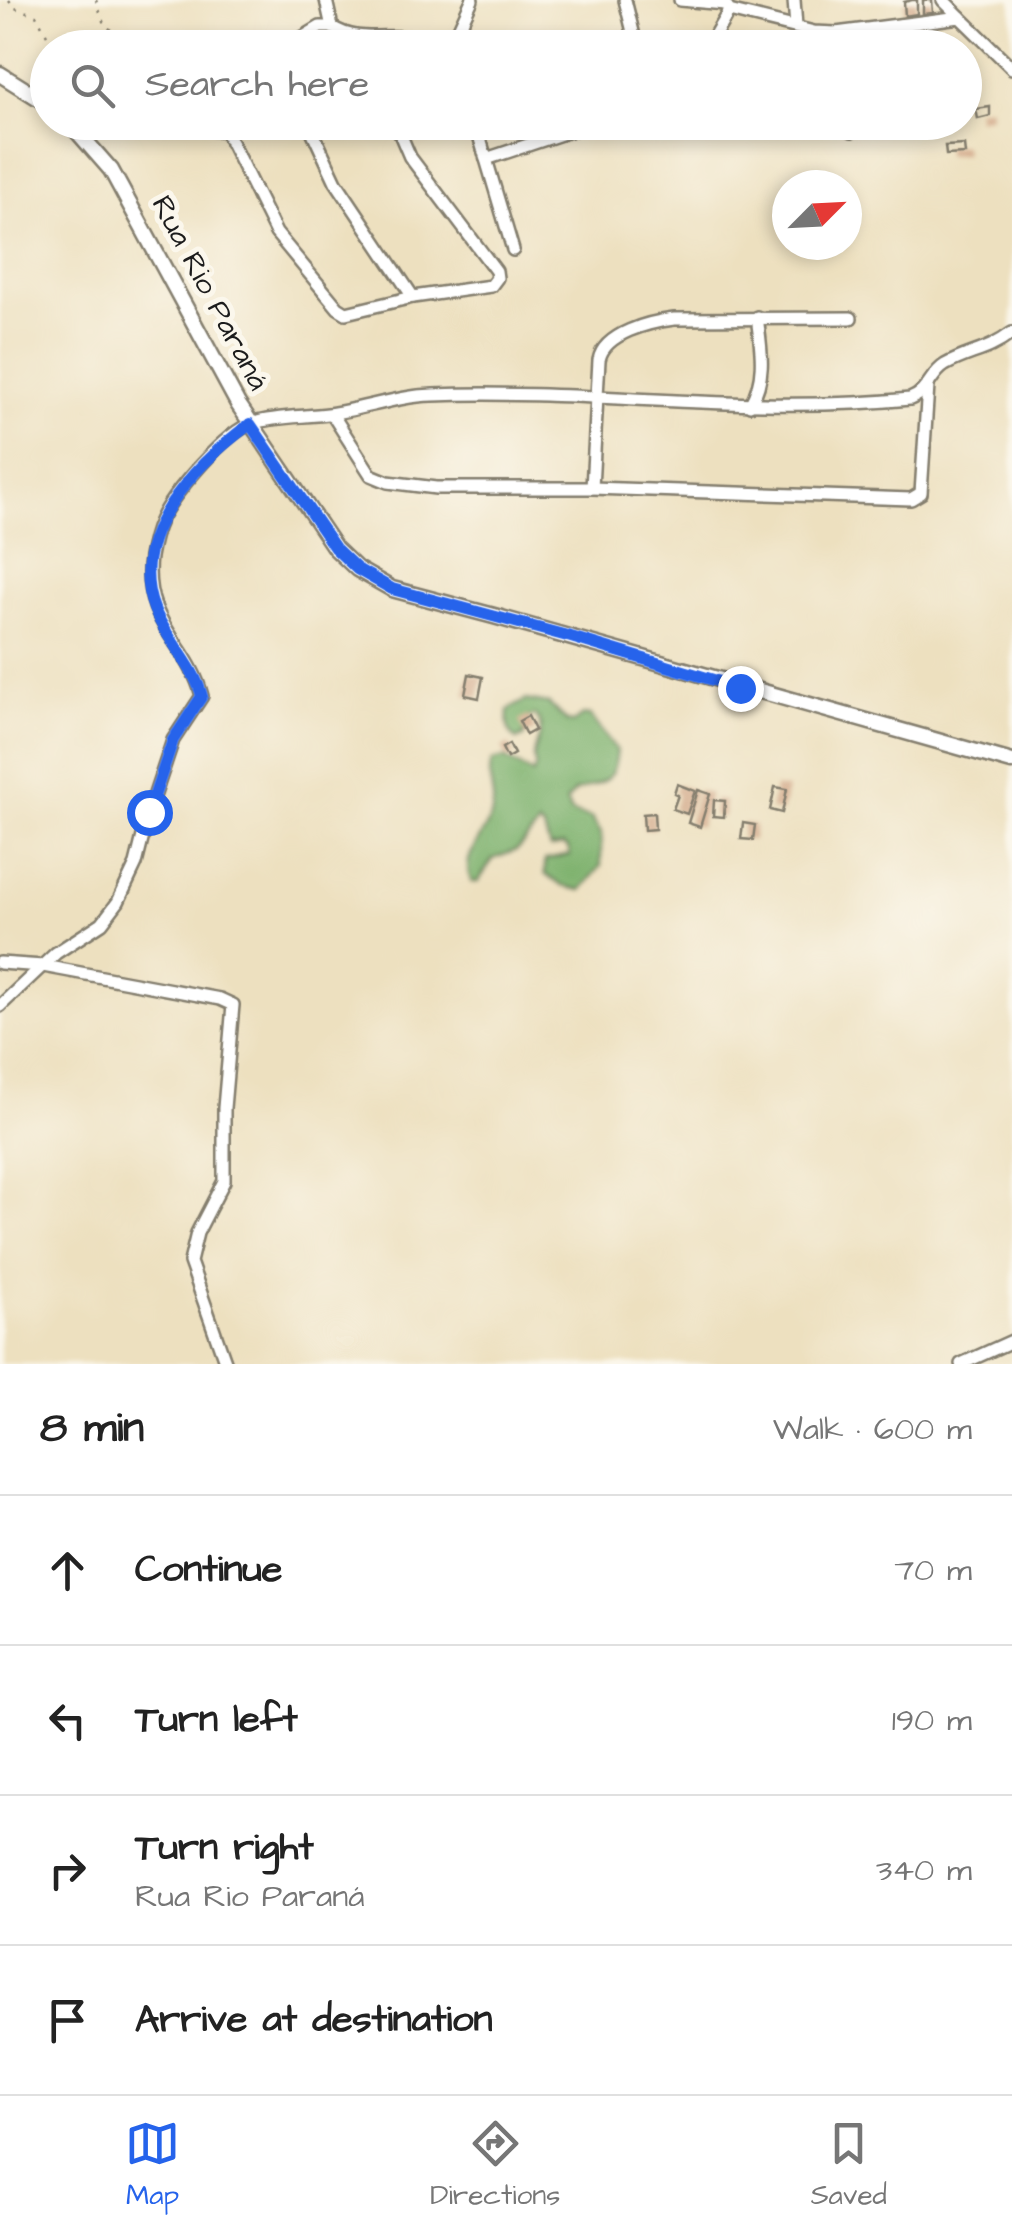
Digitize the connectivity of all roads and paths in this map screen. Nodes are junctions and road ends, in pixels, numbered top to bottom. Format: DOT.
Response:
graph roads {
  1 [pos="9,0"];
  2 [pos="96,0"];
  3 [pos="326,0"];
  4 [pos="472,0"];
  5 [pos="625,0"];
  6 [pos="680,0"];
  7 [pos="794,0"];
  8 [pos="944,0"];
  9 [pos="726,5"];
  10 [pos="960,17"];
  11 [pos="900,25"];
  12 [pos="332,27"];
  13 [pos="796,27"];
  14 [pos="44,30"];
  15 [pos="111,30"];
  16 [pos="315,30"];
  17 [pos="337,30"];
  18 [pos="458,30"];
  19 [pos="633,30"];
  20 [pos="717,30"];
  21 [pos="816,30"];
  22 [pos="860,30"];
  23 [pos="901,30"];
  24 [pos="973,30"];
  25 [pos="982,39"];
  26 [pos="1012,68"];
  27 [pos="0,74"];
  28 [pos="30,93"];
  29 [pos="85,140"];
  30 [pos="231,140"];
  31 [pos="316,140"];
  32 [pos="403,140"];
  33 [pos="480,140"];
  34 [pos="531,140"];
  35 [pos="486,159"];
  36 [pos="513,250"];
  37 [pos="413,296"];
  38 [pos="758,317"];
  39 [pos="851,318"];
  40 [pos="1012,333"];
  41 [pos="928,386"];
  42 [pos="596,396"];
  43 [pos="750,405"];
  44 [pos="332,414"];
  45 [pos="250,424"];
  46 [pos="592,488"];
  47 [pos="1012,762"];
  48 [pos="0,964"];
  49 [pos="44,966"];
  50 [pos="0,1006"];
  51 [pos="1012,1340"];
  52 [pos="226,1364"];
  53 [pos="961,1364"];
  1 -- 14 [label="path"];
  2 -- 15 [label="path"];
  3 -- 12 [label="street"];
  4 -- 18 [label="street"];
  5 -- 19 [label="street"];
  6 -- 9 [label="street"];
  7 -- 13 [label="street"];
  8 -- 10 [label="street"];
  9 -- 13 [label="street"];
  9 -- 20 [label="street"];
  10 -- 11 [label="street"];
  10 -- 24 [label="street"];
  11 -- 22 [label="street"];
  11 -- 23 [label="street"];
  12 -- 16 [label="street"];
  12 -- 17 [label="street"];
  13 -- 21 [label="street"];
  25 -- 26 [label="street"];
  27 -- 28 [label="street"];
  29 -- 45 [label="street, Rua Rio Paraná"];
  30 -- 37 [label="street"];
  31 -- 37 [label="street"];
  32 -- 37 [label="street"];
  33 -- 35 [label="street"];
  34 -- 35 [label="street"];
  35 -- 36 [label="street"];
  38 -- 39 [label="street"];
  38 -- 42 [label="street"];
  38 -- 43 [label="street"];
  40 -- 41 [label="street"];
  41 -- 43 [label="street"];
  41 -- 46 [label="street"];
  42 -- 43 [label="street"];
  42 -- 44 [label="street"];
  42 -- 46 [label="street"];
  44 -- 45 [label="street"];
  44 -- 46 [label="street"];
  45 -- 47 [label="street, Rua Rio Paraná"];
  45 -- 49 [label="street"];
  48 -- 49 [label="street"];
  49 -- 50 [label="street"];
  49 -- 52 [label="street"];
  51 -- 53 [label="street"];
}
